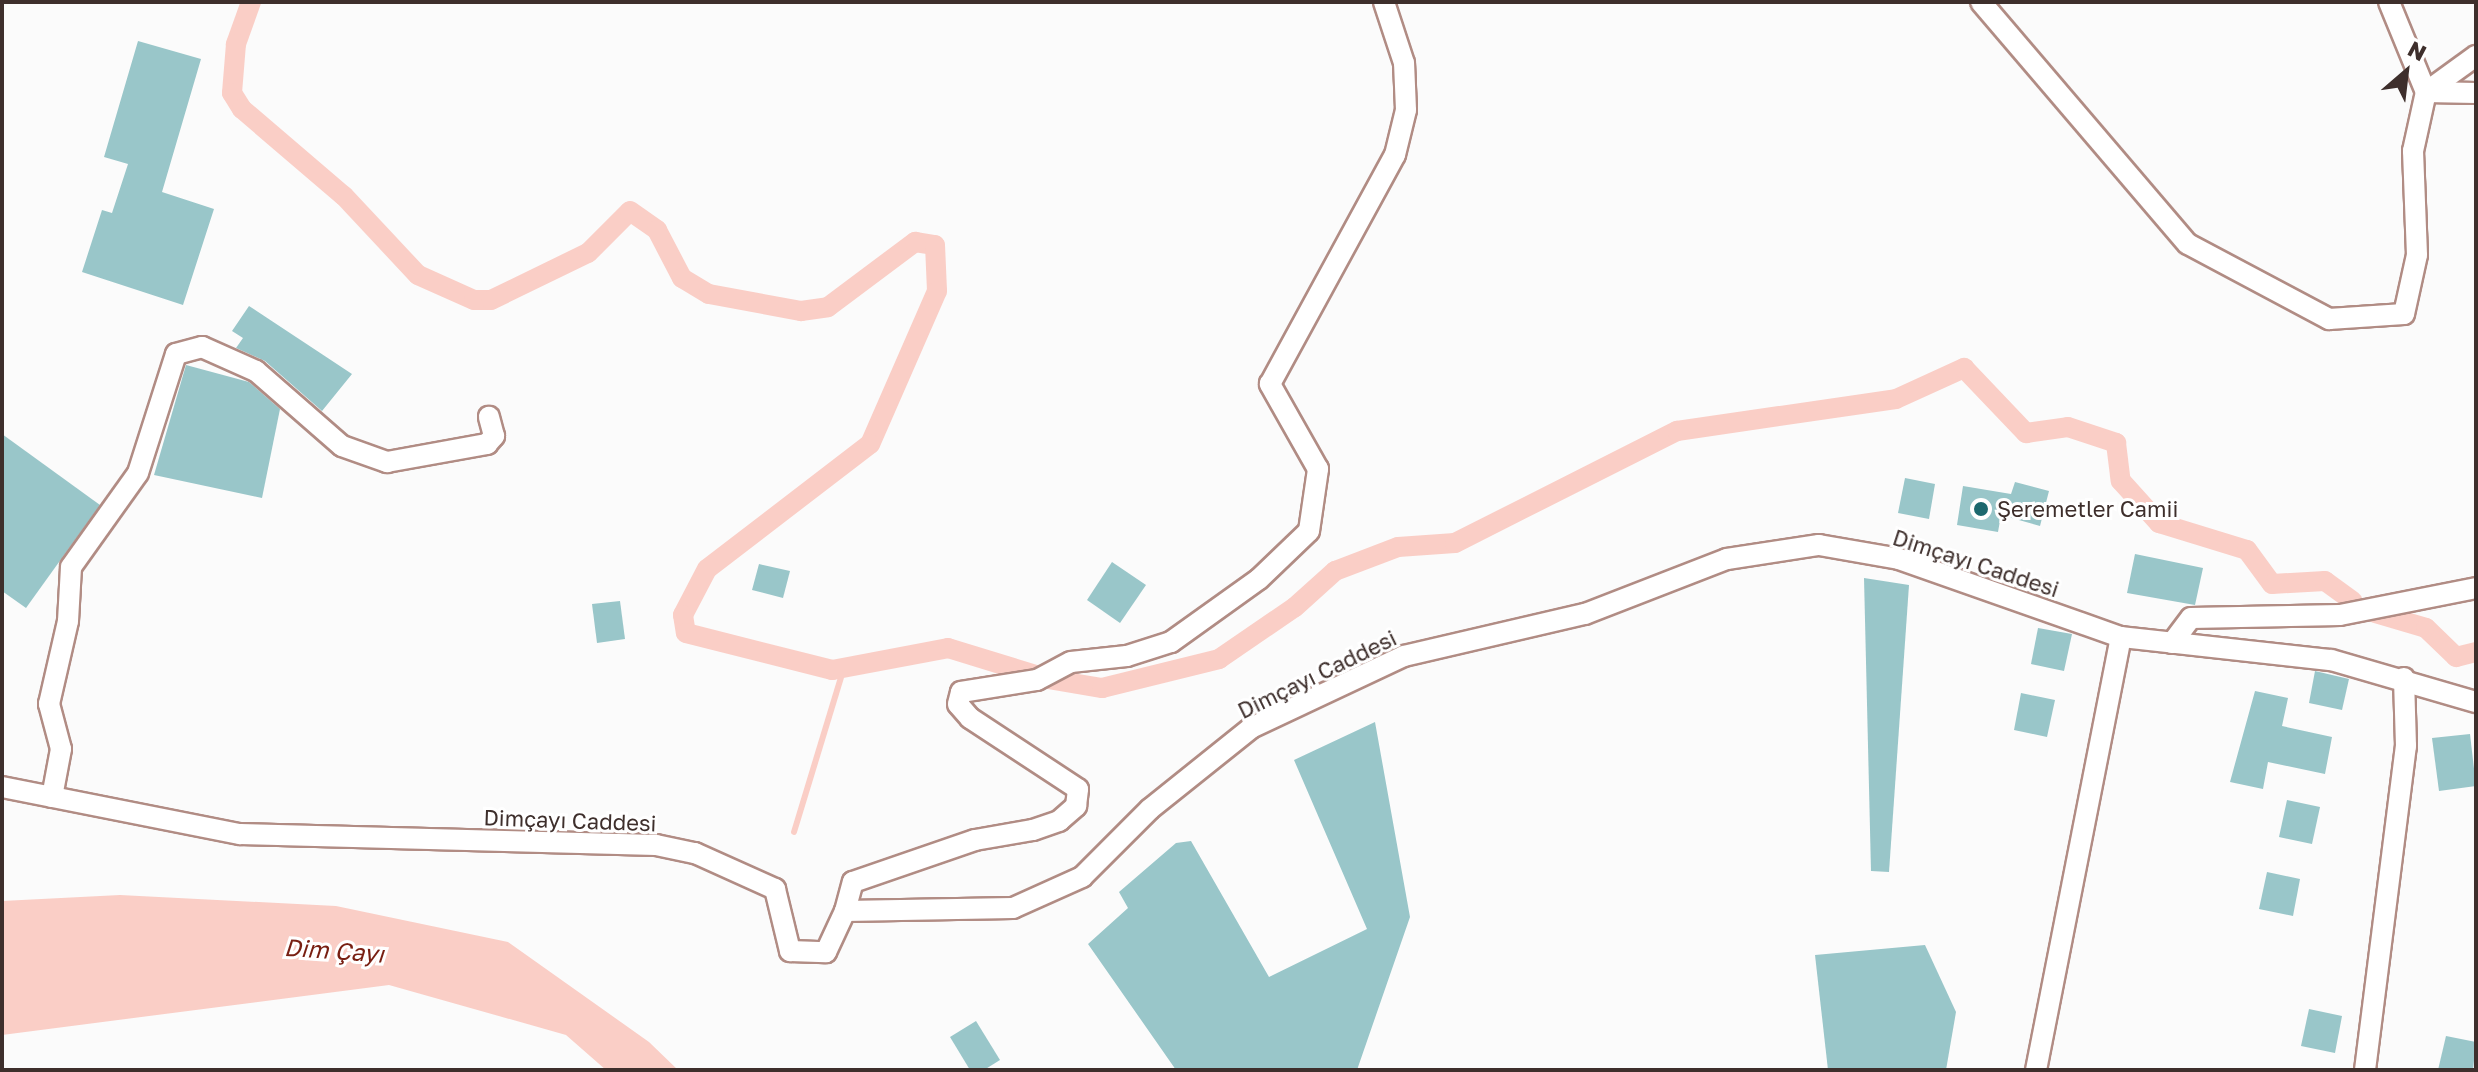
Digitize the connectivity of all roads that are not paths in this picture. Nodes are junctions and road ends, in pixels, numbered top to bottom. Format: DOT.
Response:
graph roads {
  1 [pos="1384,2"];
  2 [pos="1981,2"];
  3 [pos="2389,2"];
  4 [pos="2476,56"];
  5 [pos="2426,92"];
  6 [pos="2476,93"];
  7 [pos="489,417"];
  8 [pos="2476,588"];
  9 [pos="2121,637"];
  10 [pos="2172,643"];
  11 [pos="2404,678"];
  12 [pos="2476,702"];
  13 [pos="2,787"];
  14 [pos="52,797"];
  15 [pos="845,911"];
  16 [pos="2036,1070"];
  17 [pos="2365,1070"];
  1 -- 15 [label="street"];
  2 -- 5 [label="street"];
  3 -- 5 [label="street"];
  4 -- 5 [label="street"];
  5 -- 6 [label="street"];
  7 -- 14 [label="street"];
  8 -- 10 [label="street"];
  9 -- 10 [label="street, Dimçayı Caddesi"];
  9 -- 15 [label="street, Dimçayı Caddesi"];
  9 -- 16 [label="street"];
  10 -- 11 [label="street, Dimçayı Caddesi"];
  11 -- 12 [label="street, Dimçayı Caddesi"];
  11 -- 17 [label="street"];
  13 -- 14 [label="street, Dimçayı Caddesi"];
  14 -- 15 [label="street, Dimçayı Caddesi"];
}
